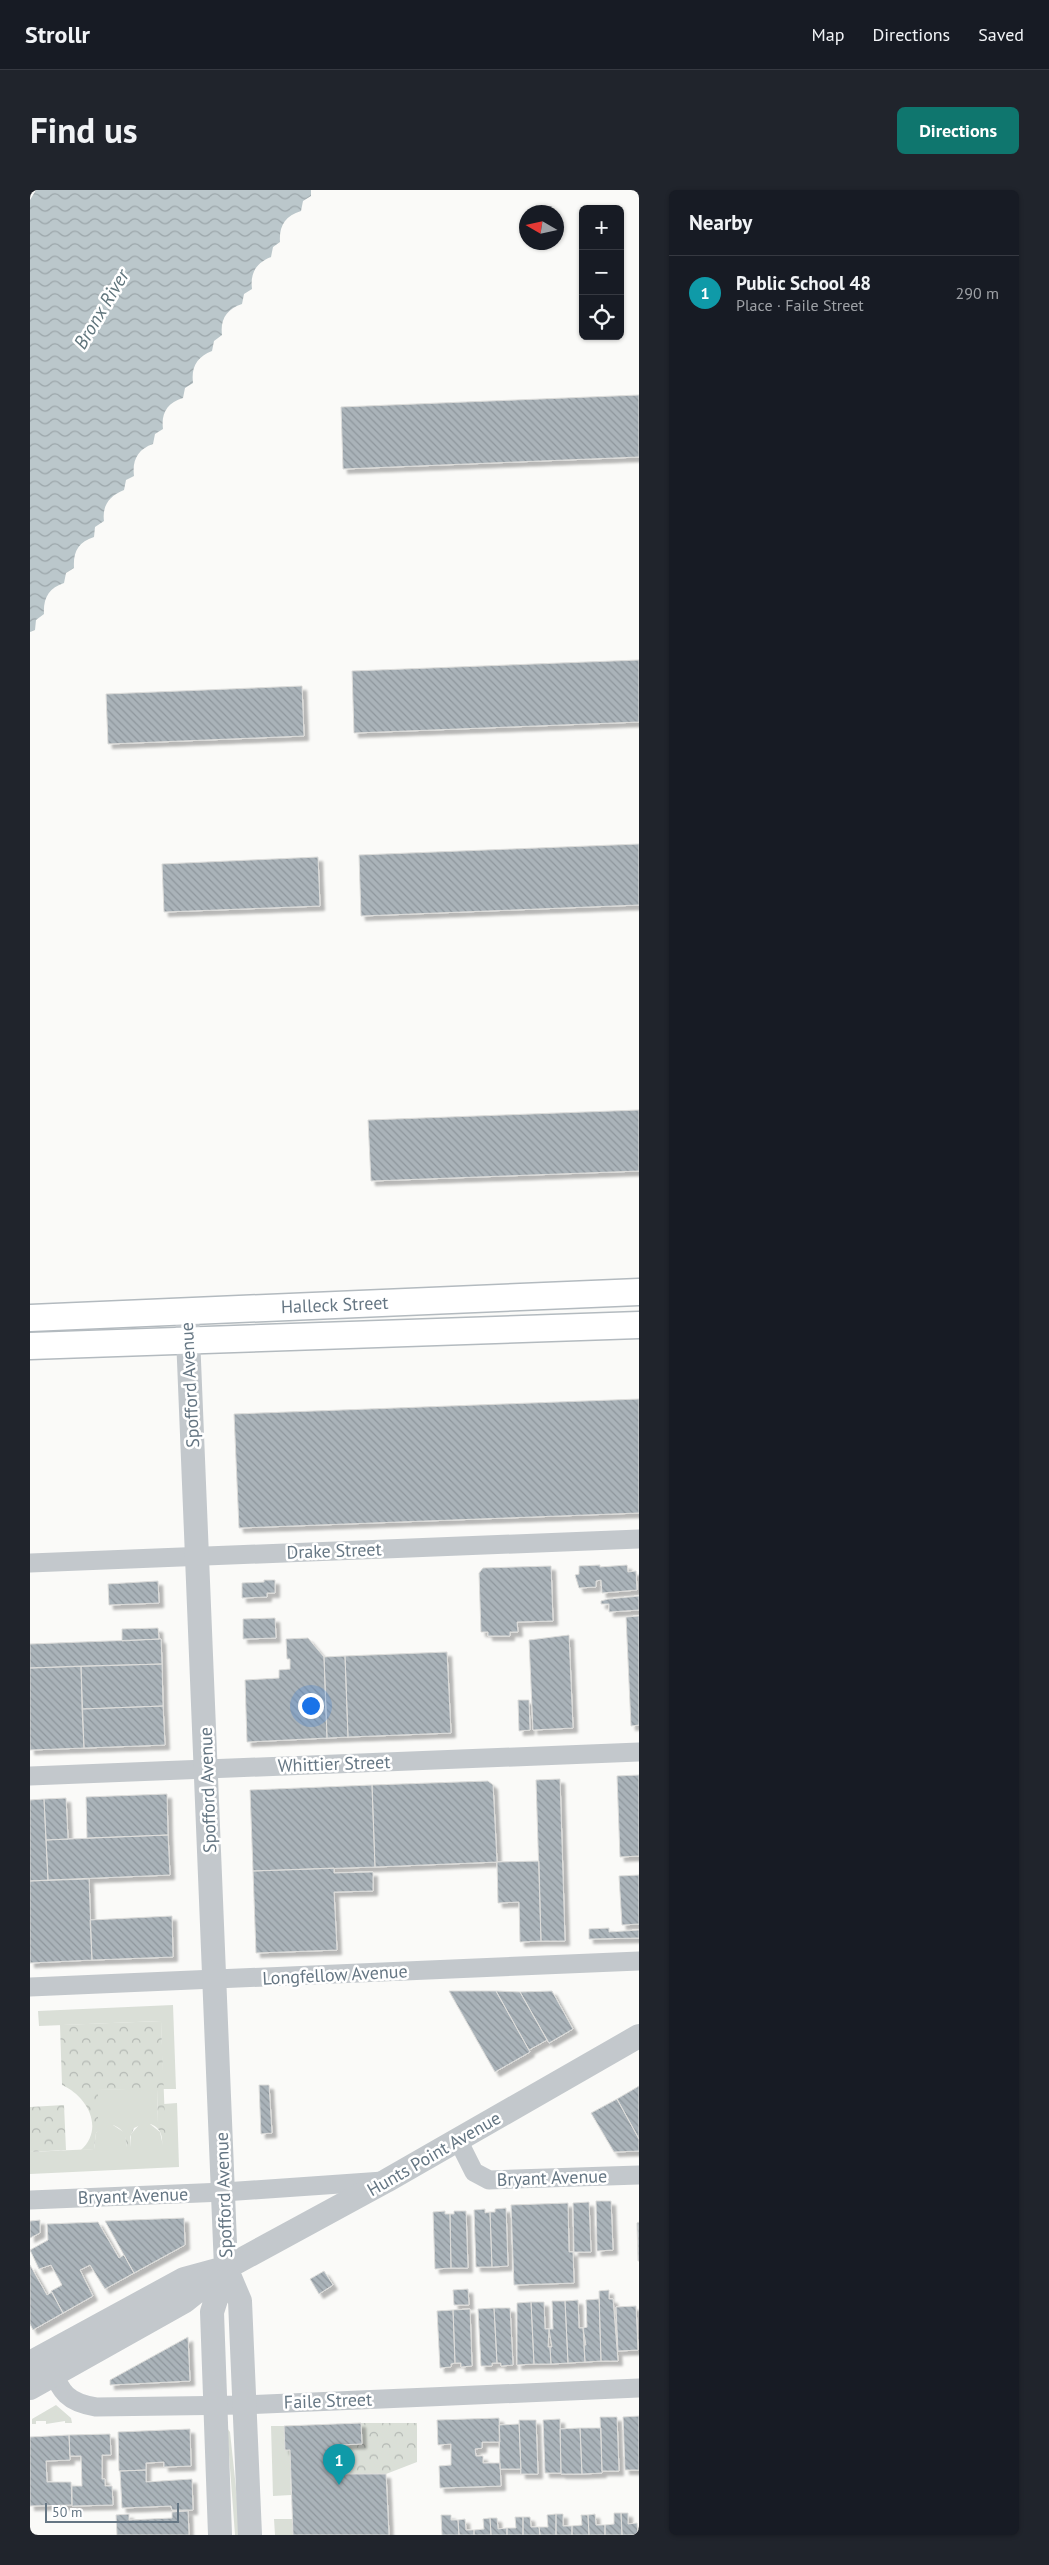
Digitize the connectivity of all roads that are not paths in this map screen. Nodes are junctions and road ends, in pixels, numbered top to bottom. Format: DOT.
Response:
graph roads {
  1 [pos="639,1292"];
  2 [pos="186,1312"];
  3 [pos="30,1318"];
  4 [pos="639,1325"];
  5 [pos="188,1340"];
  6 [pos="30,1346"];
  7 [pos="639,1539"];
  8 [pos="198,1556"];
  9 [pos="30,1563"];
  10 [pos="639,1752"];
  11 [pos="207,1769"];
  12 [pos="30,1776"];
  13 [pos="639,1962"];
  14 [pos="215,1980"];
  15 [pos="30,1987"];
  16 [pos="639,2036"];
  17 [pos="458,2140"];
  18 [pos="639,2175"];
  19 [pos="386,2181"];
  20 [pos="224,2192"];
  21 [pos="30,2200"];
  22 [pos="226,2268"];
  23 [pos="43,2364"];
  24 [pos="30,2388"];
  25 [pos="639,2388"];
  26 [pos="216,2405"];
  27 [pos="244,2405"];
  28 [pos="220,2535"];
  29 [pos="250,2535"];
  1 -- 2 [label="main road, Halleck Street"];
  2 -- 3 [label="main road, Halleck Street"];
  2 -- 5 [label="street, Spofford Avenue"];
  4 -- 5 [label="main road, Halleck Street"];
  5 -- 6 [label="main road, Halleck Street"];
  5 -- 8 [label="street, Spofford Avenue"];
  7 -- 8 [label="street, Drake Street"];
  8 -- 9 [label="street, Drake Street"];
  8 -- 11 [label="street, Spofford Avenue"];
  10 -- 11 [label="street, Whittier Street"];
  11 -- 12 [label="street, Whittier Street"];
  11 -- 14 [label="street, Spofford Avenue"];
  13 -- 14 [label="street, Longfellow Avenue"];
  14 -- 15 [label="street, Longfellow Avenue"];
  14 -- 20 [label="street, Spofford Avenue"];
  16 -- 17 [label="street, Hunts Point Avenue"];
  17 -- 18 [label="street, Bryant Avenue"];
  17 -- 19 [label="street, Hunts Point Avenue"];
  19 -- 20 [label="street, Bryant Avenue"];
  19 -- 22 [label="street, Hunts Point Avenue"];
  20 -- 21 [label="street, Bryant Avenue"];
  20 -- 22 [label="street, Spofford Avenue"];
  22 -- 23 [label="street, Hunts Point Avenue"];
  22 -- 26 [label="street, Spofford Avenue"];
  22 -- 27 [label="street, Spofford Avenue"];
  23 -- 24 [label="street, Hunts Point Avenue"];
  23 -- 26 [label="street, Faile Street"];
  25 -- 27 [label="street, Faile Street"];
  26 -- 27 [label="street, Faile Street"];
  26 -- 28 [label="street, Spofford Avenue"];
  27 -- 29 [label="street, Spofford Avenue"];
}
